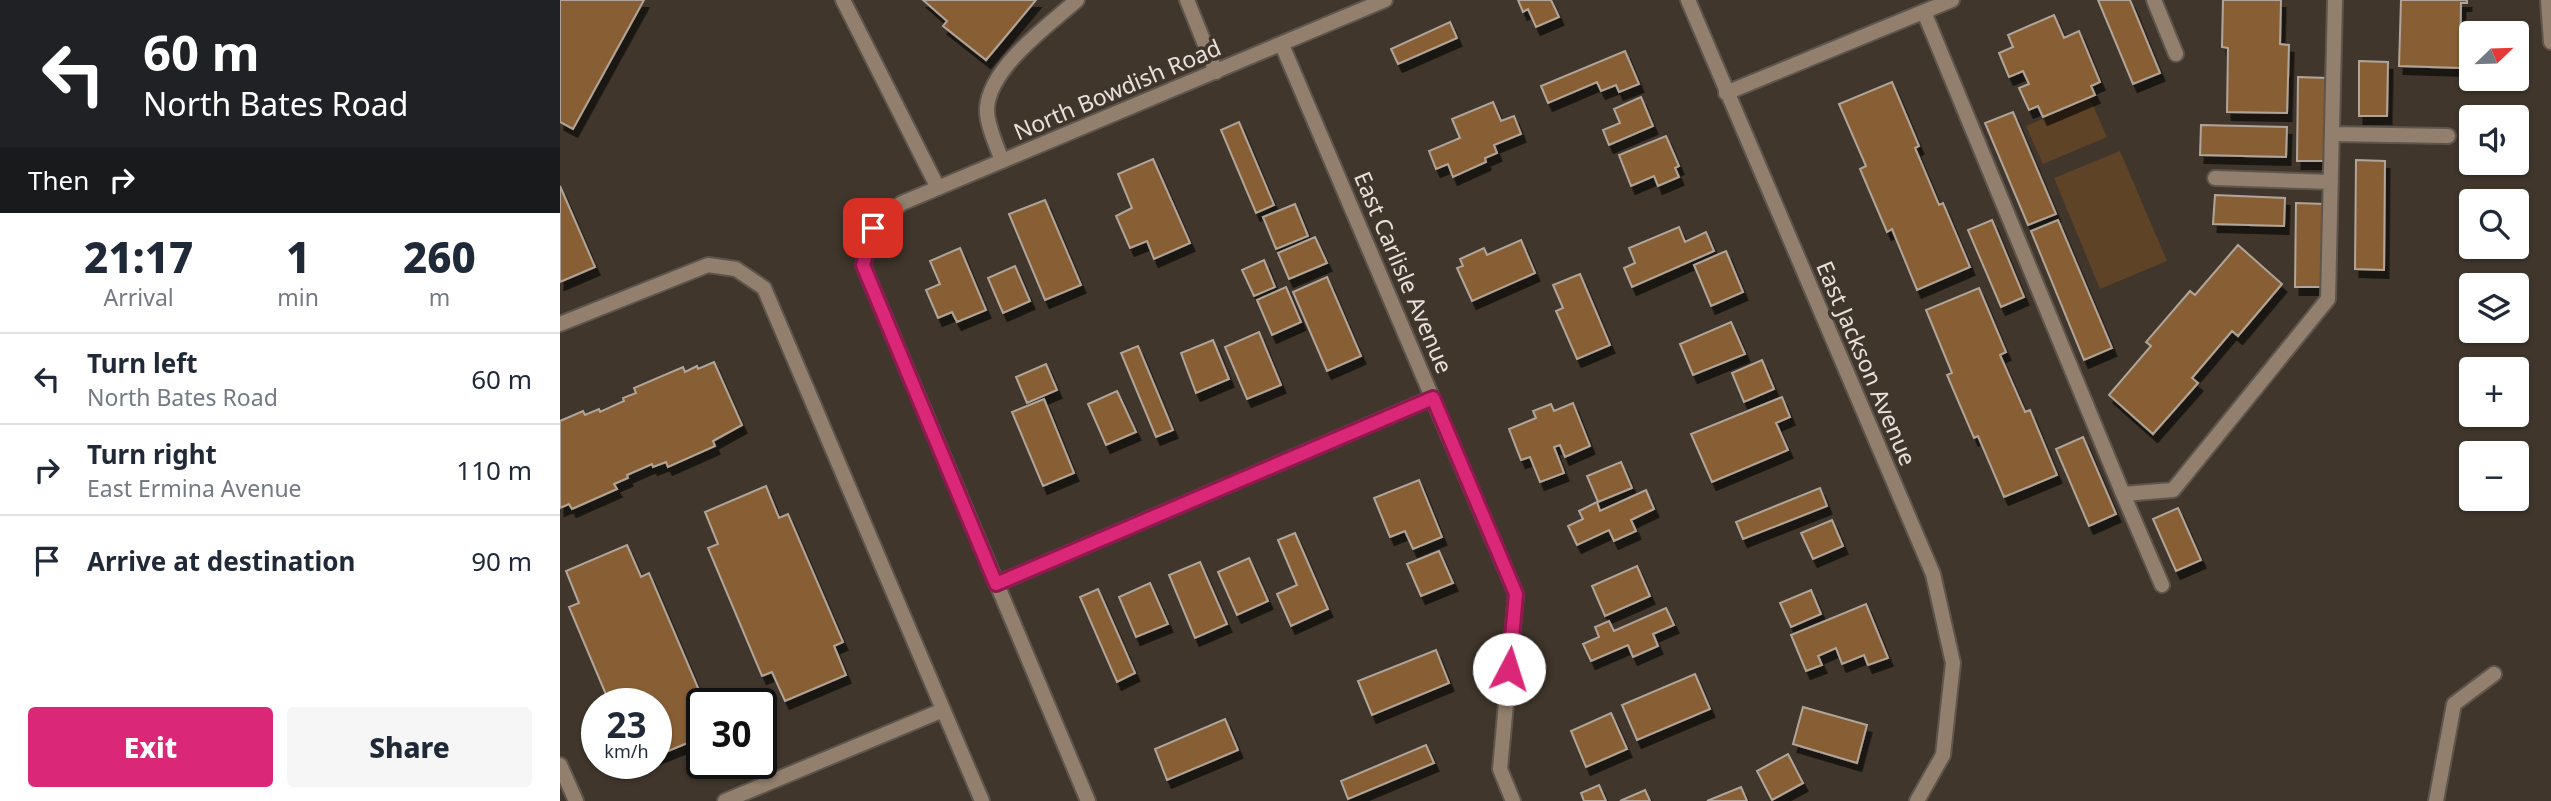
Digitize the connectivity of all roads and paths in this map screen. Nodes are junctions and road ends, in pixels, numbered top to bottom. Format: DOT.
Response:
graph roads {
  1 [pos="843,0"];
  2 [pos="1077,0"];
  3 [pos="1187,0"];
  4 [pos="1385,0"];
  5 [pos="1688,0"];
  6 [pos="1952,0"];
  7 [pos="2154,0"];
  8 [pos="2335,0"];
  9 [pos="2549,0"];
  10 [pos="1924,12"];
  11 [pos="2551,42"];
  12 [pos="1282,45"];
  13 [pos="2176,54"];
  14 [pos="1216,72"];
  15 [pos="1726,93"];
  16 [pos="2332,134"];
  17 [pos="2448,136"];
  18 [pos="1002,161"];
  19 [pos="2215,178"];
  20 [pos="2331,182"];
  21 [pos="938,188"];
  22 [pos="560,324"];
  23 [pos="1433,398"];
  24 [pos="2123,494"];
  25 [pos="996,584"];
  26 [pos="2162,585"];
  27 [pos="2494,674"];
  28 [pos="943,710"];
  29 [pos="560,765"];
  30 [pos="576,801"];
  31 [pos="725,801"];
  32 [pos="982,801"];
  33 [pos="1088,801"];
  34 [pos="1513,801"];
  35 [pos="1917,801"];
  36 [pos="2436,801"];
  1 -- 21 [label="street"];
  2 -- 18 [label="street"];
  3 -- 14 [label="street"];
  4 -- 12 [label="street, North Bowdish Road"];
  5 -- 15 [label="street, East Jackson Avenue"];
  6 -- 10 [label="street"];
  7 -- 13 [label="street"];
  8 -- 16 [label="street"];
  9 -- 11 [label="street"];
  10 -- 15 [label="street"];
  10 -- 24 [label="street"];
  12 -- 14 [label="street, North Bowdish Road"];
  12 -- 23 [label="street, East Carlisle Avenue"];
  14 -- 18 [label="street, North Bowdish Road"];
  15 -- 35 [label="street, East Jackson Avenue"];
  16 -- 17 [label="street"];
  16 -- 20 [label="street"];
  18 -- 21 [label="street, North Bowdish Road"];
  19 -- 20 [label="street"];
  20 -- 24 [label="street"];
  21 -- 25 [label="street, North Bowdish Road"];
  22 -- 28 [label="street"];
  23 -- 25 [label="street"];
  23 -- 34 [label="street, East Carlisle Avenue"];
  24 -- 26 [label="street"];
  25 -- 33 [label="street"];
  27 -- 36 [label="street"];
  28 -- 31 [label="street"];
  28 -- 32 [label="street"];
  29 -- 30 [label="street"];
}
